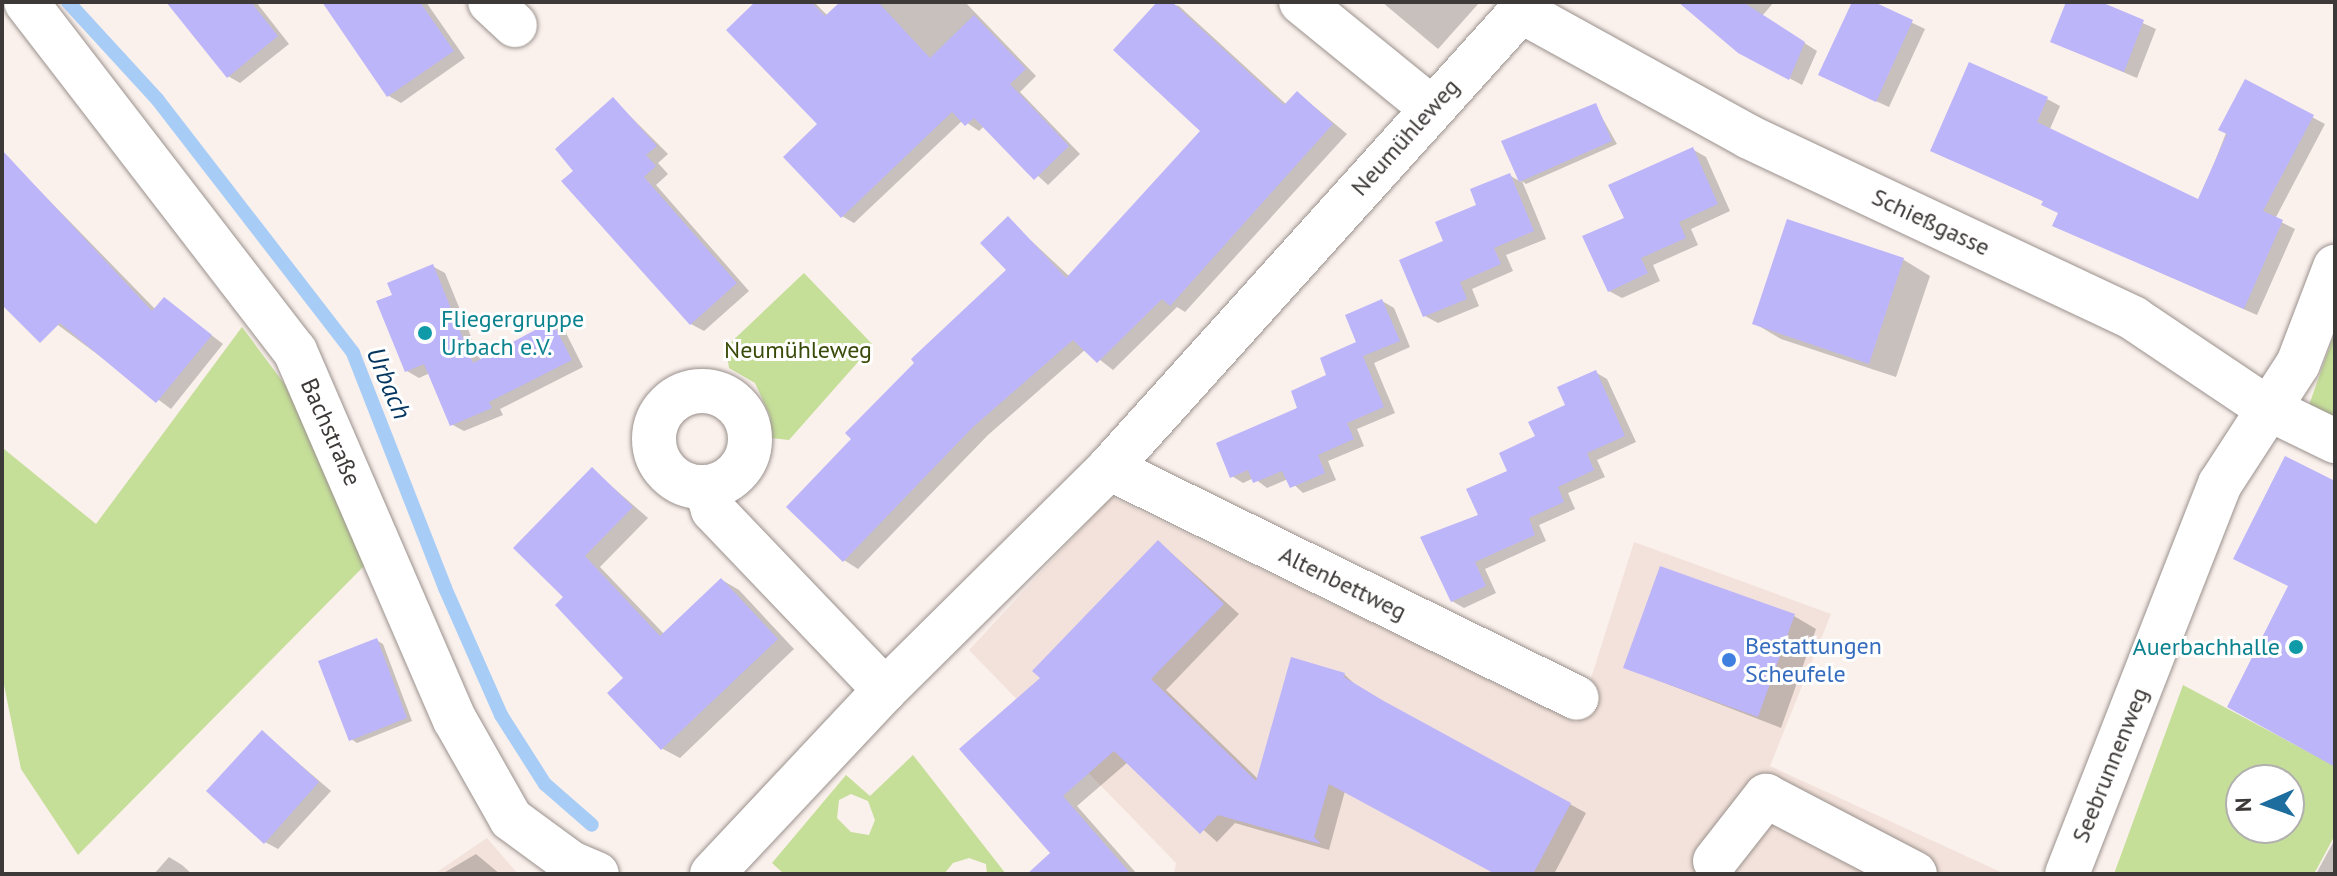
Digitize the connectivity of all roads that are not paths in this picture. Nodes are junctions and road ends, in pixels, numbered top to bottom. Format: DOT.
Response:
graph roads {
  1 [pos="26,2"];
  2 [pos="1301,2"];
  3 [pos="1525,6"];
  4 [pos="1430,107"];
  5 [pos="2335,267"];
  6 [pos="2267,408"];
  7 [pos="2335,441"];
  8 [pos="1109,468"];
  9 [pos="706,487"];
  10 [pos="885,690"];
  11 [pos="1577,698"];
  12 [pos="1715,861"];
  13 [pos="597,874"];
  14 [pos="712,874"];
  15 [pos="1915,874"];
  16 [pos="2067,874"];
  1 -- 13 [label="street, Bachstraße"];
  2 -- 4 [label="street"];
  3 -- 4 [label="street, Neumühleweg"];
  3 -- 6 [label="street, Schießgasse"];
  4 -- 8 [label="street, Neumühleweg"];
  5 -- 6 [label="street, Seebrunnenweg"];
  6 -- 7 [label="street, Schießgasse"];
  6 -- 16 [label="street, Seebrunnenweg"];
  8 -- 10 [label="street, Neumühleweg"];
  8 -- 11 [label="street, Altenbettweg"];
  9 -- 10 [label="street"];
  10 -- 14 [label="street, Neumühleweg"];
  12 -- 15 [label="street"];
}
